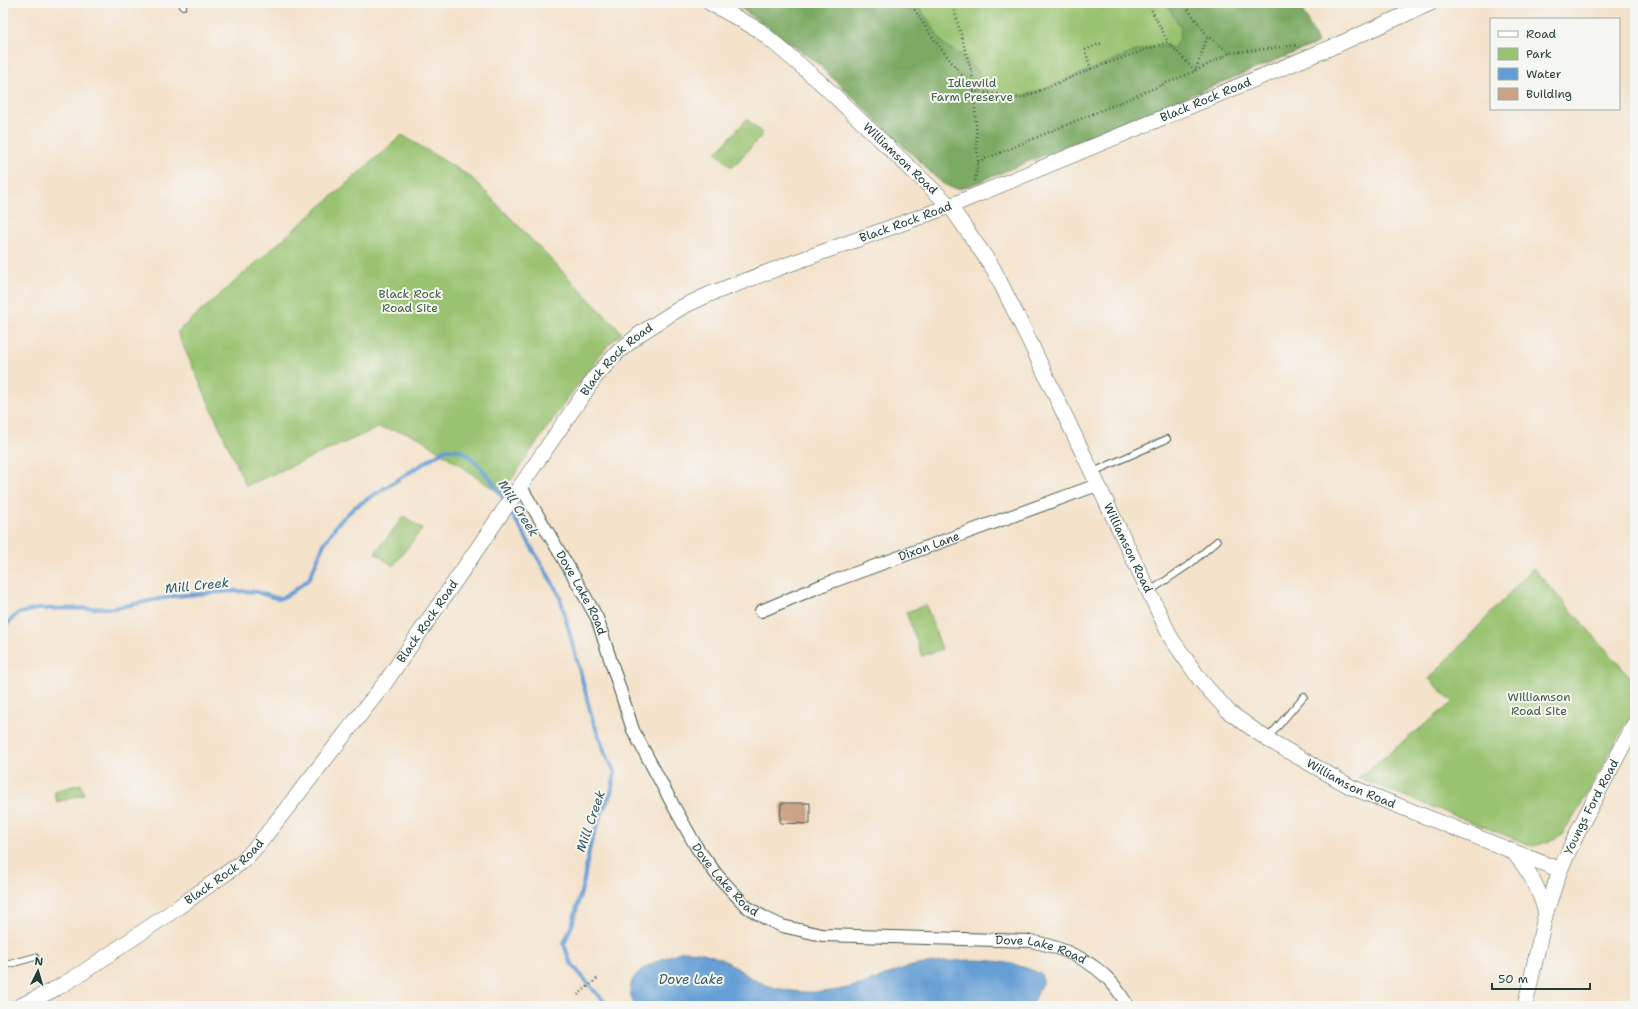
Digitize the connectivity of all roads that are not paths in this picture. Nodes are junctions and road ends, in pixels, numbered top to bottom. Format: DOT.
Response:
graph roads {
  1 [pos="710,3"];
  2 [pos="1431,3"];
  3 [pos="950,206"];
  4 [pos="1167,439"];
  5 [pos="1094,479"];
  6 [pos="517,493"];
  7 [pos="1218,541"];
  8 [pos="1148,592"];
  9 [pos="761,611"];
  10 [pos="1304,696"];
  11 [pos="1635,723"];
  12 [pos="1267,739"];
  13 [pos="1513,851"];
  14 [pos="1560,870"];
  15 [pos="1546,912"];
  16 [pos="36,957"];
  17 [pos="3,966"];
  18 [pos="20,1006"];
  19 [pos="1128,1006"];
  20 [pos="1525,1006"];
  1 -- 3 [label="street, Williamson Road"];
  2 -- 3 [label="street, Black Rock Road"];
  3 -- 5 [label="street, Williamson Road"];
  3 -- 6 [label="street, Black Rock Road"];
  4 -- 5 [label="lane"];
  5 -- 8 [label="street, Williamson Road"];
  5 -- 9 [label="street, Dixon Lane"];
  6 -- 18 [label="street, Black Rock Road"];
  6 -- 19 [label="street, Dove Lake Road"];
  7 -- 8 [label="lane"];
  8 -- 12 [label="street, Williamson Road"];
  10 -- 12 [label="lane"];
  11 -- 14 [label="street, Youngs Ford Road"];
  12 -- 13 [label="street, Williamson Road"];
  13 -- 14 [label="street, Williamson Road"];
  13 -- 15 [label="street"];
  14 -- 15 [label="street"];
  15 -- 20 [label="street"];
  16 -- 17 [label="lane"];
}
